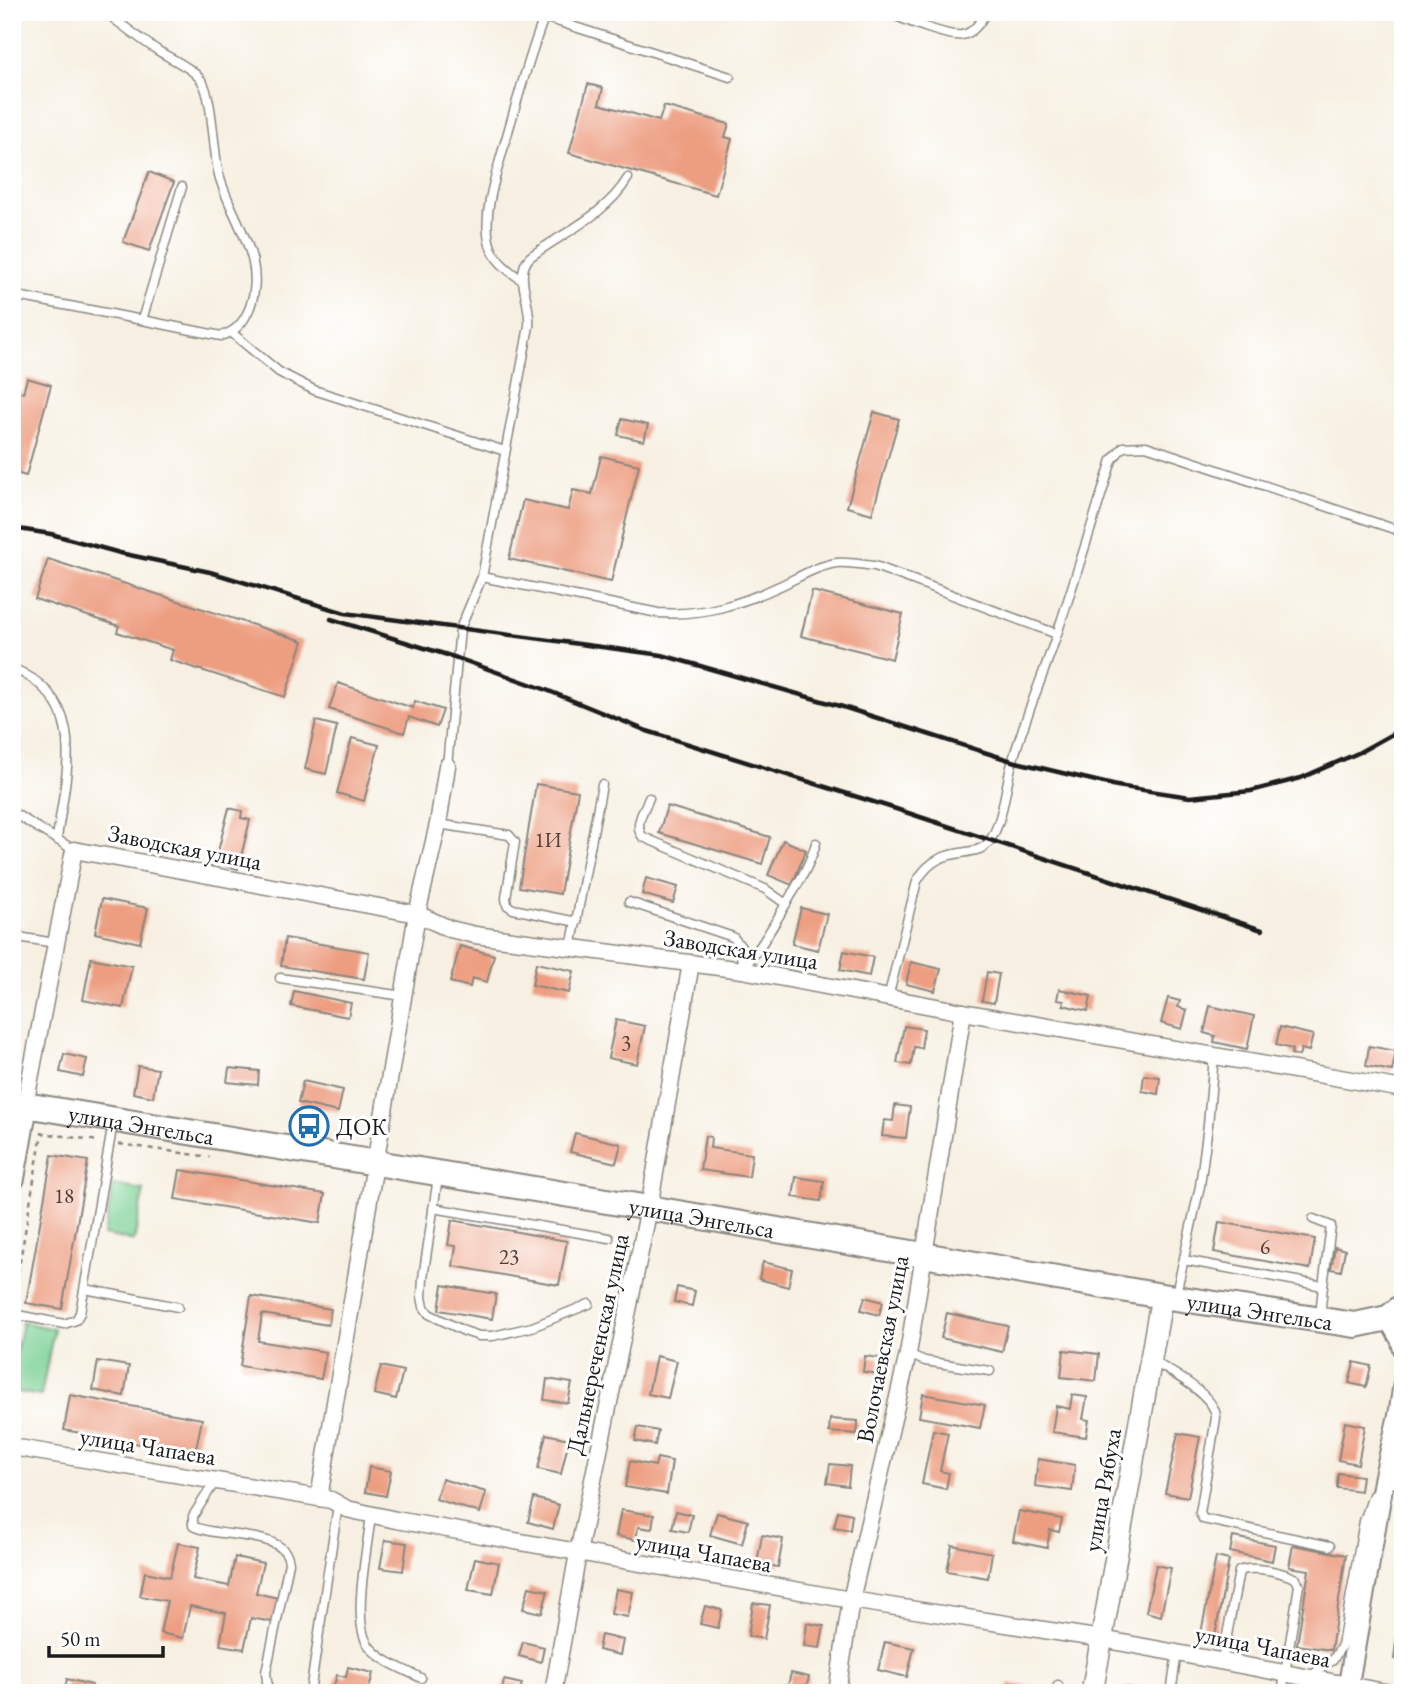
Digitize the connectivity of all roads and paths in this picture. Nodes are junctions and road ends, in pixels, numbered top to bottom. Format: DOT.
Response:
graph roads {
  1 [pos="105,12"];
  2 [pos="886,12"];
  3 [pos="986,12"];
  4 [pos="545,15"];
  5 [pos="730,78"];
  6 [pos="628,178"];
  7 [pos="183,187"];
  8 [pos="523,281"];
  9 [pos="12,295"];
  10 [pos="142,320"];
  11 [pos="232,333"];
  12 [pos="505,451"];
  13 [pos="1403,532"];
  14 [pos="482,577"];
  15 [pos="1057,634"];
  16 [pos="12,668"];
  17 [pos="447,766"];
  18 [pos="602,785"];
  19 [pos="649,799"];
  20 [pos="12,812"];
  21 [pos="438,824"];
  22 [pos="57,838"];
  23 [pos="816,843"];
  24 [pos="74,850"];
  25 [pos="629,902"];
  26 [pos="786,904"];
  27 [pos="417,914"];
  28 [pos="577,922"];
  29 [pos="12,936"];
  30 [pos="55,943"];
  31 [pos="571,948"];
  32 [pos="691,963"];
  33 [pos="742,970"];
  34 [pos="280,978"];
  35 [pos="403,996"];
  36 [pos="888,998"];
  37 [pos="963,1012"];
  38 [pos="1214,1056"];
  39 [pos="1403,1089"];
  40 [pos="19,1104"];
  41 [pos="111,1132"];
  42 [pos="220,1158"];
  43 [pos="374,1163"];
  44 [pos="438,1174"];
  45 [pos="12,1178"];
  46 [pos="433,1208"];
  47 [pos="649,1208"];
  48 [pos="1313,1219"];
  49 [pos="609,1238"];
  50 [pos="924,1256"];
  51 [pos="1184,1260"];
  52 [pos="1323,1286"];
  53 [pos="85,1289"];
  54 [pos="1169,1297"];
  55 [pos="589,1304"];
  56 [pos="12,1305"];
  57 [pos="178,1307"];
  58 [pos="1396,1312"];
  59 [pos="12,1314"];
  60 [pos="1320,1320"];
  61 [pos="1403,1348"];
  62 [pos="908,1354"];
  63 [pos="1152,1361"];
  64 [pos="990,1371"];
  65 [pos="1403,1386"];
  66 [pos="12,1447"];
  67 [pos="1393,1479"];
  68 [pos="216,1480"];
  69 [pos="319,1498"];
  70 [pos="338,1505"];
  71 [pos="371,1515"];
  72 [pos="1329,1546"];
  73 [pos="578,1553"];
  74 [pos="851,1600"];
  75 [pos="1102,1639"];
  76 [pos="1177,1653"];
  77 [pos="1222,1662"];
  78 [pos="1285,1674"];
  79 [pos="422,1678"];
  80 [pos="1307,1679"];
  81 [pos="1347,1689"];
  82 [pos="271,1693"];
  83 [pos="310,1693"];
  84 [pos="553,1693"];
  85 [pos="837,1693"];
  86 [pos="1092,1693"];
  87 [pos="1171,1693"];
  88 [pos="1282,1693"];
  89 [pos="1390,1693"];
  1 -- 11 [label="lane"];
  2 -- 3 [label="lane"];
  4 -- 5 [label="lane"];
  4 -- 8 [label="lane"];
  6 -- 8 [label="lane"];
  7 -- 10 [label="lane"];
  8 -- 12 [label="lane"];
  9 -- 10 [label="lane"];
  10 -- 11 [label="lane"];
  11 -- 12 [label="lane"];
  12 -- 14 [label="lane"];
  13 -- 15 [label="lane"];
  14 -- 15 [label="lane"];
  14 -- 17 [label="lane"];
  15 -- 36 [label="lane"];
  16 -- 22 [label="lane"];
  17 -- 21 [label="street"];
  18 -- 28 [label="lane"];
  19 -- 26 [label="lane"];
  20 -- 22 [label="lane"];
  21 -- 27 [label="street"];
  21 -- 28 [label="lane"];
  22 -- 24 [label="lane"];
  23 -- 26 [label="lane"];
  24 -- 27 [label="street, Заводская улица"];
  24 -- 30 [label="street"];
  25 -- 33 [label="lane"];
  26 -- 33 [label="lane"];
  27 -- 31 [label="street, Заводская улица"];
  27 -- 35 [label="street"];
  28 -- 31 [label="lane"];
  29 -- 30 [label="lane"];
  30 -- 40 [label="street"];
  31 -- 32 [label="street, Заводская улица"];
  32 -- 33 [label="street, Заводская улица"];
  32 -- 47 [label="street, Дальнереченская улица"];
  33 -- 36 [label="street, Заводская улица"];
  34 -- 35 [label="lane"];
  35 -- 43 [label="street"];
  36 -- 37 [label="street, Заводская улица"];
  37 -- 38 [label="street, Заводская улица"];
  37 -- 50 [label="street, Волочаевская улица"];
  38 -- 39 [label="street, Заводская улица"];
  38 -- 51 [label="lane"];
  40 -- 41 [label="main road, улица Энгельса"];
  40 -- 45 [label="main road"];
  41 -- 42 [label="path"];
  41 -- 43 [label="main road, улица Энгельса"];
  41 -- 53 [label="lane"];
  41 -- 56 [label="path"];
  43 -- 44 [label="main road, улица Энгельса"];
  43 -- 69 [label="street"];
  44 -- 46 [label="lane"];
  44 -- 47 [label="main road, улица Энгельса"];
  46 -- 49 [label="lane"];
  46 -- 55 [label="lane"];
  47 -- 50 [label="main road, улица Энгельса"];
  47 -- 73 [label="street, Дальнереченская улица"];
  48 -- 52 [label="lane"];
  50 -- 54 [label="main road, улица Энгельса"];
  50 -- 62 [label="street, Волочаевская улица"];
  51 -- 52 [label="lane"];
  51 -- 54 [label="lane"];
  52 -- 60 [label="lane"];
  53 -- 57 [label="lane"];
  53 -- 59 [label="lane"];
  54 -- 60 [label="main road, улица Энгельса"];
  54 -- 63 [label="main road, улица Рябуха"];
  58 -- 60 [label="main road, улица Энгельса"];
  58 -- 61 [label="street"];
  62 -- 64 [label="lane"];
  62 -- 74 [label="street, Волочаевская улица"];
  63 -- 72 [label="lane"];
  63 -- 75 [label="main road, улица Рябуха"];
  65 -- 67 [label="street"];
  66 -- 68 [label="street, улица Чапаева"];
  67 -- 80 [label="lane"];
  67 -- 81 [label="street"];
  68 -- 69 [label="street, улица Чапаева"];
  68 -- 82 [label="lane"];
  69 -- 70 [label="street, улица Чапаева"];
  70 -- 71 [label="street, улица Чапаева"];
  70 -- 83 [label="lane"];
  71 -- 73 [label="street, улица Чапаева"];
  71 -- 79 [label="lane"];
  73 -- 74 [label="street, улица Чапаева"];
  73 -- 84 [label="street, Дальнереченская улица"];
  74 -- 75 [label="street, улица Чапаева"];
  74 -- 85 [label="street, Волочаевская улица"];
  75 -- 76 [label="street, улица Чапаева"];
  75 -- 86 [label="main road, улица Рябуха"];
  76 -- 77 [label="street, улица Чапаева"];
  76 -- 87 [label="lane"];
  77 -- 78 [label="street, улица Чапаева"];
  77 -- 78 [label="lane"];
  78 -- 80 [label="street, улица Чапаева"];
  78 -- 88 [label="lane"];
  80 -- 81 [label="street, улица Чапаева"];
  81 -- 89 [label="street, улица Чапаева"];
}
